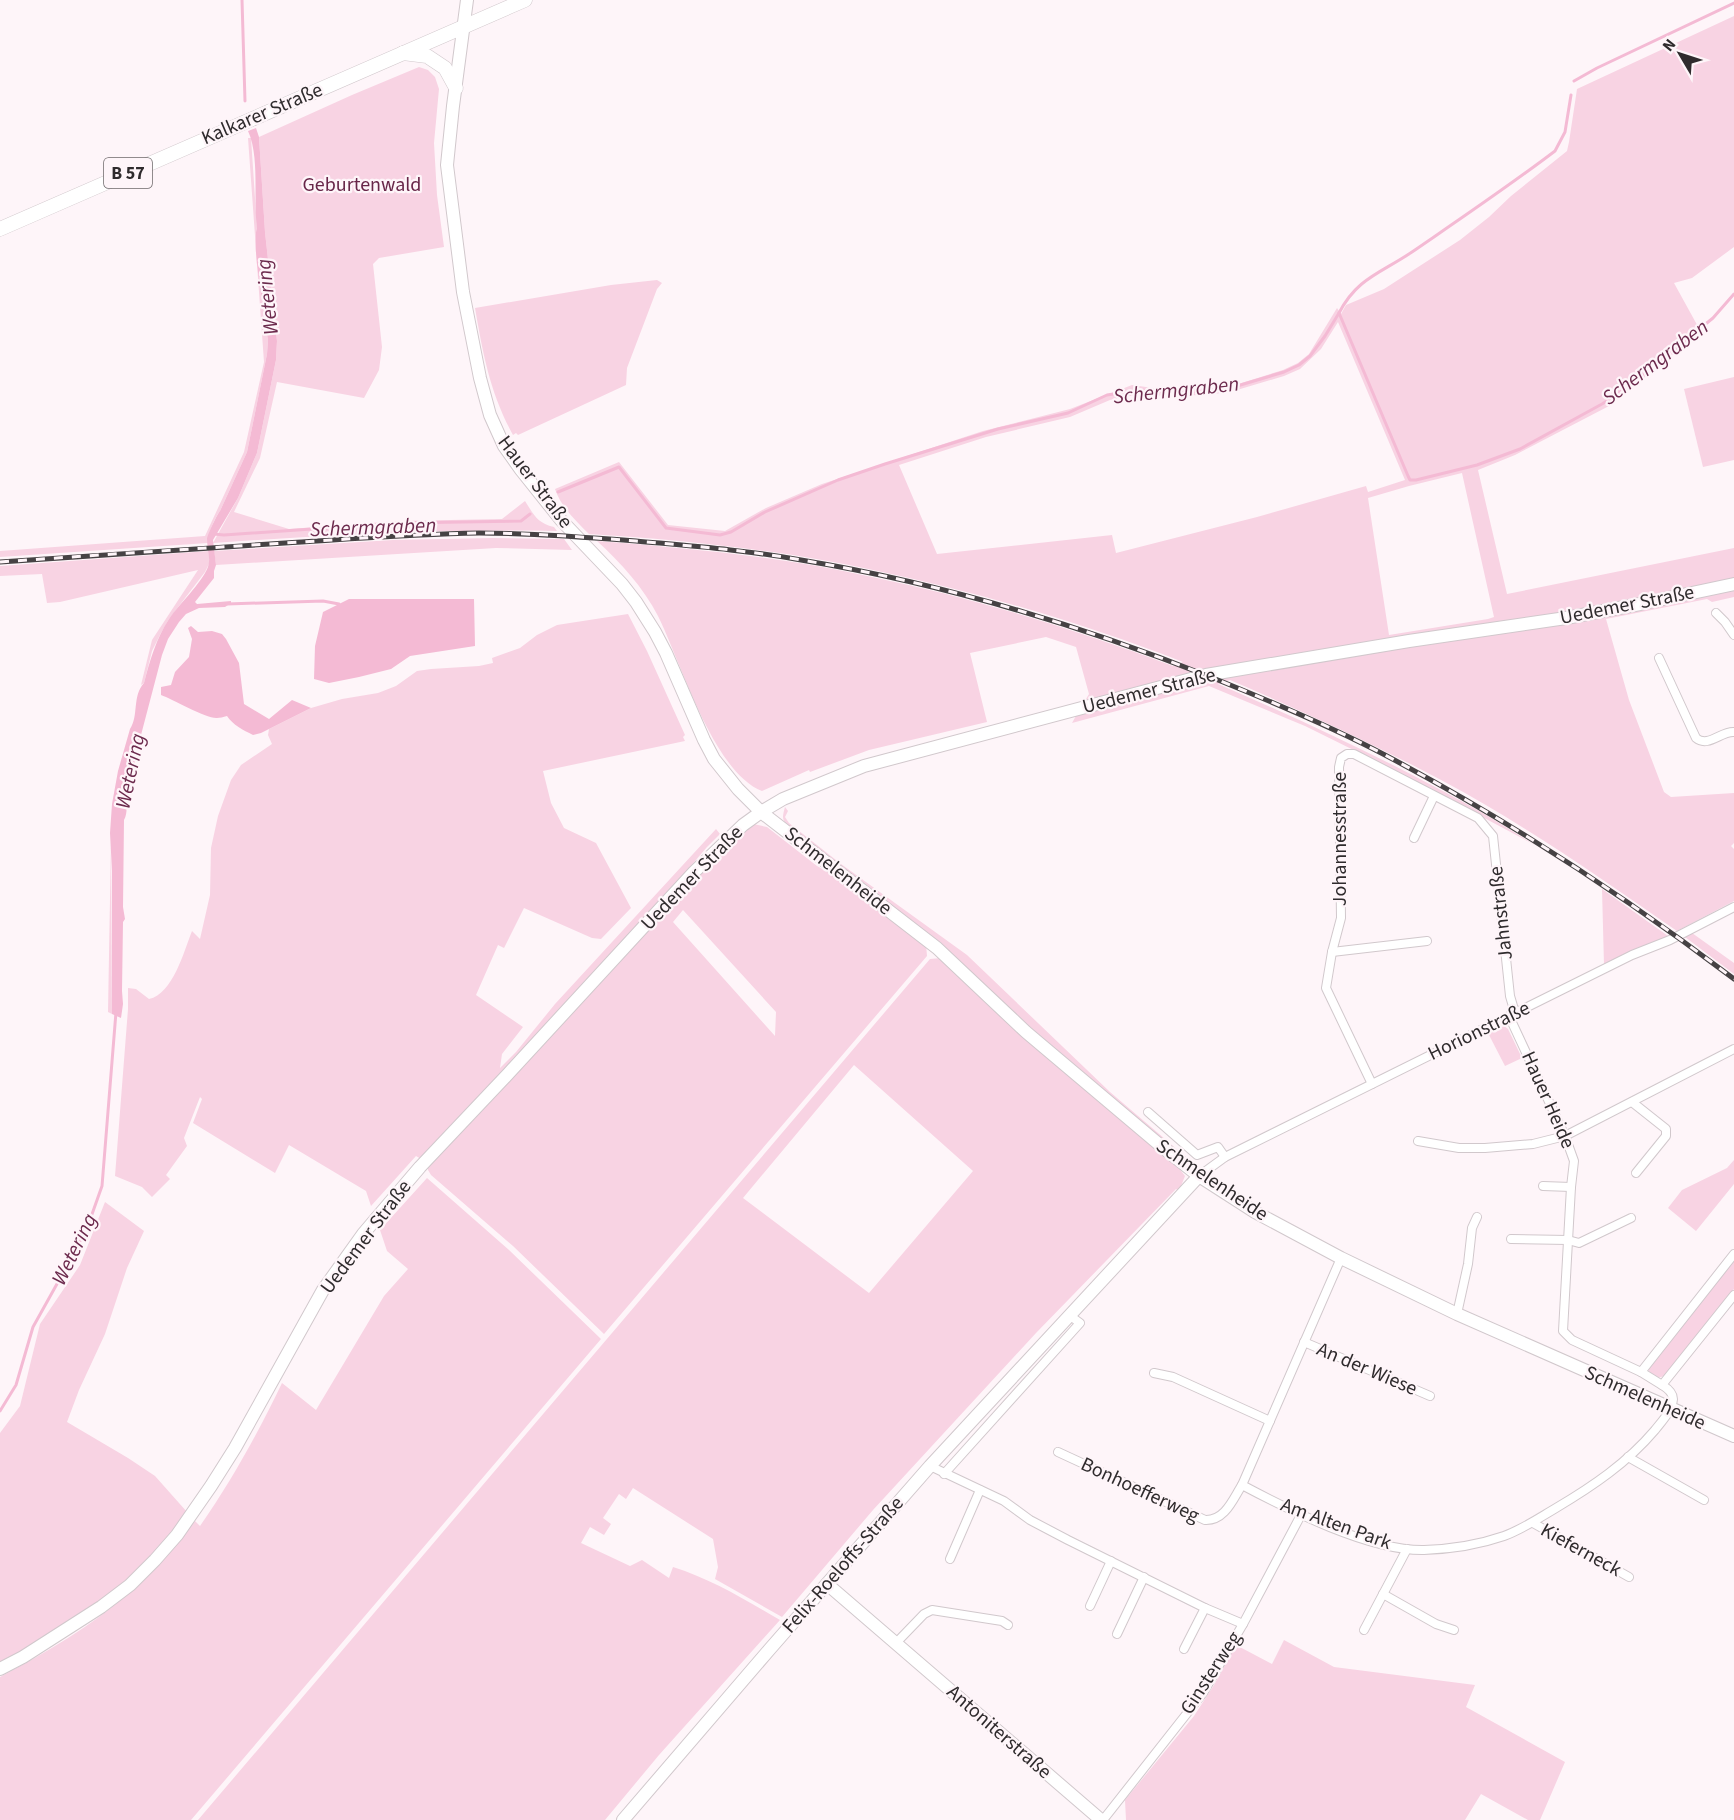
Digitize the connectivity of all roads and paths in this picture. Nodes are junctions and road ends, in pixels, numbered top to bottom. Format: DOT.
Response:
graph roads {
  1 [pos="467,0"];
  2 [pos="525,0"];
  3 [pos="465,26"];
  4 [pos="403,53"];
  5 [pos="456,88"];
  6 [pos="0,229"];
  7 [pos="1734,584"];
  8 [pos="1716,613"];
  9 [pos="1734,635"];
  10 [pos="1659,657"];
  11 [pos="1734,732"];
  12 [pos="1434,796"];
  13 [pos="761,812"];
  14 [pos="1478,818"];
  15 [pos="1414,838"];
  16 [pos="1734,907"];
  17 [pos="1427,941"];
  18 [pos="1332,952"];
  19 [pos="1512,1015"];
  20 [pos="1734,1048"];
  21 [pos="1372,1084"];
  22 [pos="1632,1102"];
  23 [pos="1148,1112"];
  24 [pos="1565,1136"];
  25 [pos="1418,1141"];
  26 [pos="1225,1157"];
  27 [pos="1636,1173"];
  28 [pos="1199,1176"];
  29 [pos="1543,1186"];
  30 [pos="1571,1187"];
  31 [pos="1477,1217"];
  32 [pos="1631,1218"];
  33 [pos="1511,1239"];
  34 [pos="1568,1240"];
  35 [pos="1734,1254"];
  36 [pos="1341,1257"];
  37 [pos="1734,1295"];
  38 [pos="1457,1314"];
  39 [pos="1069,1315"];
  40 [pos="1304,1342"];
  41 [pos="1154,1372"];
  42 [pos="1641,1372"];
  43 [pos="1662,1384"];
  44 [pos="1430,1396"];
  45 [pos="1670,1408"];
  46 [pos="1270,1421"];
  47 [pos="1734,1436"];
  48 [pos="1058,1452"];
  49 [pos="1628,1457"];
  50 [pos="930,1466"];
  51 [pos="944,1474"];
  52 [pos="1242,1485"];
  53 [pos="980,1490"];
  54 [pos="1704,1500"];
  55 [pos="1301,1515"];
  56 [pos="1533,1523"];
  57 [pos="1407,1549"];
  58 [pos="950,1559"];
  59 [pos="1111,1561"];
  60 [pos="1629,1576"];
  61 [pos="1144,1577"];
  62 [pos="827,1584"];
  63 [pos="1383,1594"];
  64 [pos="1090,1606"];
  65 [pos="1205,1608"];
  66 [pos="1243,1624"];
  67 [pos="1008,1625"];
  68 [pos="1364,1630"];
  69 [pos="1454,1630"];
  70 [pos="1117,1634"];
  71 [pos="896,1643"];
  72 [pos="1184,1649"];
  73 [pos="0,1669"];
  74 [pos="624,1820"];
  75 [pos="1102,1820"];
  1 -- 3 [label="street, Hauer Straße"];
  2 -- 3 [label="main road, Kalkarer Straße / B 57"];
  3 -- 4 [label="main road, Kalkarer Straße / B 57"];
  3 -- 5 [label="street, Hauer Straße"];
  4 -- 5 [label="main road"];
  4 -- 6 [label="main road, Kalkarer Straße / B 57"];
  5 -- 13 [label="street, Hauer Straße"];
  7 -- 13 [label="street, Uedemer Straße"];
  8 -- 9 [label="street"];
  10 -- 11 [label="street"];
  12 -- 14 [label="street, Johannesstraße"];
  12 -- 15 [label="street"];
  12 -- 18 [label="street, Johannesstraße"];
  13 -- 28 [label="street, Schmelenheide"];
  13 -- 73 [label="street, Uedemer Straße"];
  14 -- 19 [label="street, Jahnstraße"];
  16 -- 19 [label="street, Horionstraße"];
  17 -- 18 [label="street"];
  18 -- 21 [label="street, Johannesstraße"];
  19 -- 21 [label="street, Horionstraße"];
  19 -- 24 [label="street, Hauer Heide"];
  20 -- 22 [label="street"];
  21 -- 26 [label="street, Horionstraße"];
  22 -- 24 [label="street"];
  22 -- 27 [label="street"];
  23 -- 26 [label="street"];
  24 -- 25 [label="street"];
  24 -- 30 [label="street, Hauer Heide"];
  26 -- 28 [label="street, Horionstraße"];
  28 -- 36 [label="street, Schmelenheide"];
  28 -- 39 [label="street, Felix-Roeloffs-Straße"];
  29 -- 30 [label="street"];
  30 -- 34 [label="street, Hauer Heide"];
  31 -- 38 [label="street"];
  32 -- 34 [label="street"];
  33 -- 34 [label="street"];
  34 -- 42 [label="street, Hauer Heide"];
  35 -- 42 [label="street"];
  36 -- 38 [label="street, Schmelenheide"];
  36 -- 40 [label="street"];
  37 -- 43 [label="street"];
  38 -- 45 [label="street, Schmelenheide"];
  39 -- 50 [label="street, Felix-Roeloffs-Straße"];
  39 -- 51 [label="street"];
  40 -- 44 [label="street, An der Wiese"];
  40 -- 46 [label="street"];
  41 -- 46 [label="street"];
  42 -- 43 [label="street, Hauer Heide"];
  43 -- 45 [label="street"];
  45 -- 47 [label="street, Schmelenheide"];
  45 -- 49 [label="street, Am Alten Park"];
  46 -- 52 [label="street"];
  48 -- 52 [label="street, Bonhoefferweg"];
  49 -- 54 [label="street"];
  49 -- 56 [label="street, Am Alten Park"];
  50 -- 51 [label="street"];
  50 -- 62 [label="street, Felix-Roeloffs-Straße"];
  51 -- 53 [label="street"];
  52 -- 55 [label="street, Am Alten Park"];
  53 -- 58 [label="street"];
  53 -- 59 [label="street"];
  55 -- 57 [label="street, Am Alten Park"];
  55 -- 66 [label="street, Ginsterweg"];
  56 -- 57 [label="street, Am Alten Park"];
  56 -- 60 [label="street, Kieferneck"];
  57 -- 63 [label="street"];
  59 -- 61 [label="street"];
  59 -- 64 [label="street"];
  61 -- 65 [label="street"];
  61 -- 70 [label="street"];
  62 -- 71 [label="street, Antoniterstraße"];
  62 -- 74 [label="street, Felix-Roeloffs-Straße"];
  63 -- 68 [label="street"];
  63 -- 69 [label="street"];
  65 -- 66 [label="street"];
  65 -- 72 [label="street"];
  66 -- 75 [label="street, Ginsterweg"];
  67 -- 71 [label="street"];
  71 -- 75 [label="street, Antoniterstraße"];
}
